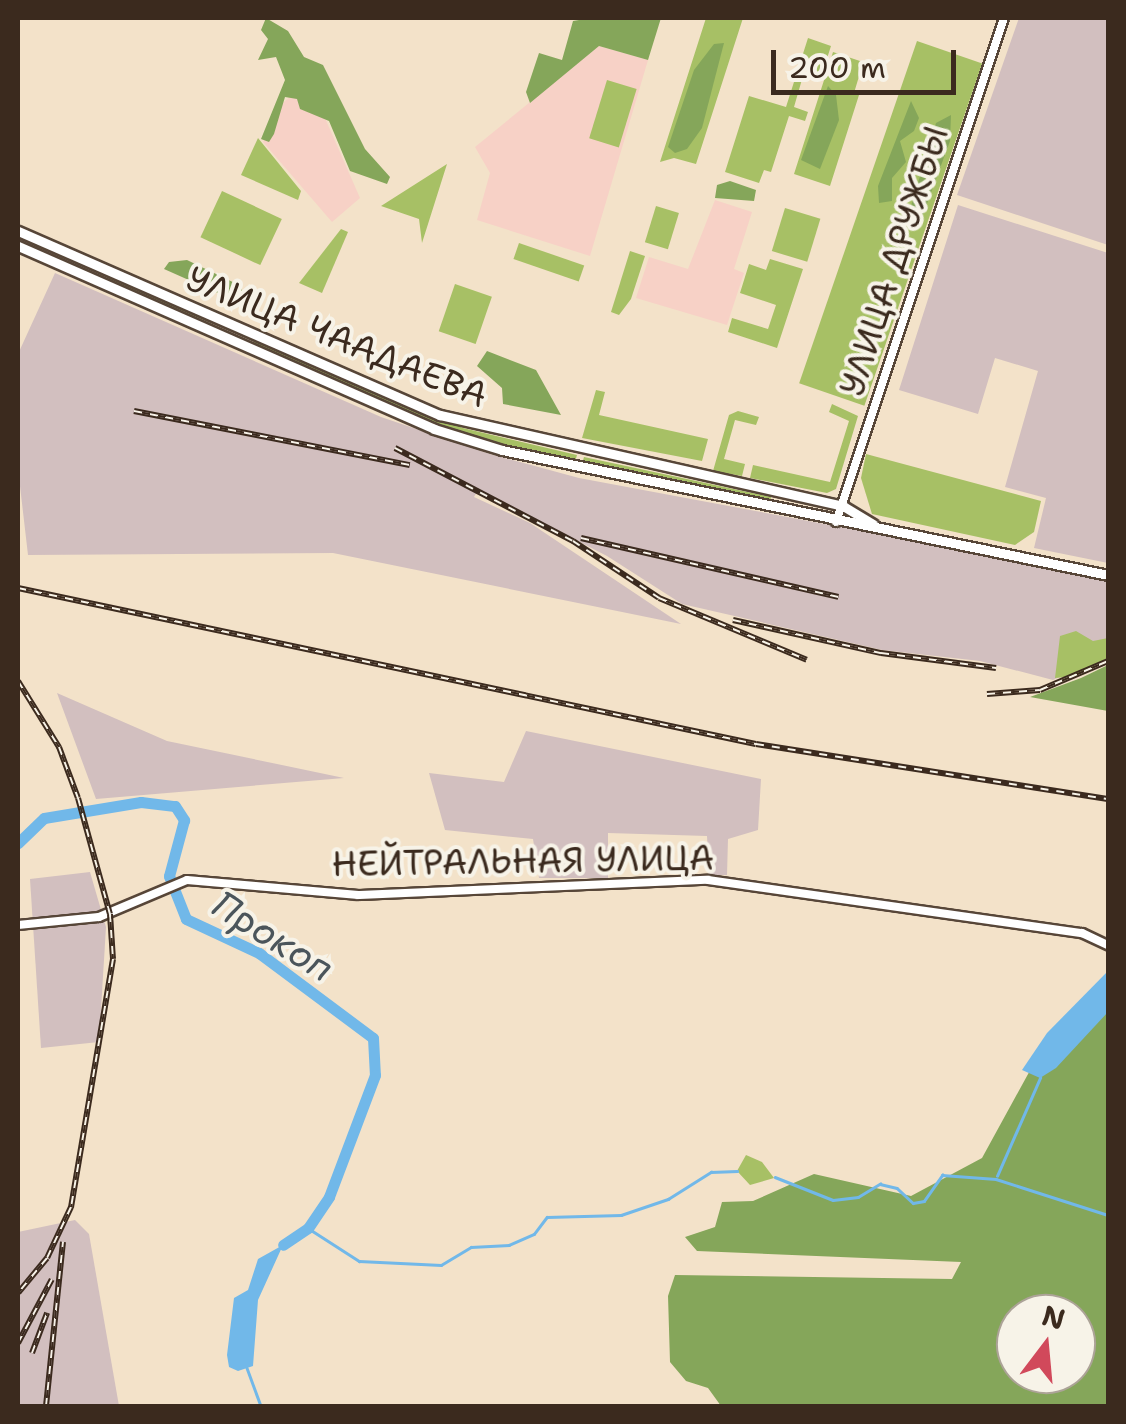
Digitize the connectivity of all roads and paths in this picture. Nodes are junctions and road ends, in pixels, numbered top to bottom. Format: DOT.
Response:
graph roads {
  1 [pos="1004,18"];
  2 [pos="18,230"];
  3 [pos="18,246"];
  4 [pos="843,506"];
  5 [pos="836,522"];
  6 [pos="876,526"];
  7 [pos="1108,575"];
  8 [pos="18,925"];
  9 [pos="1108,945"];
  1 -- 4 [label="main road, УЛИЦА ДРУЖБЫ"];
  2 -- 4 [label="main road, УЛИЦА ЧААДАЕВА"];
  3 -- 5 [label="main road, УЛИЦА ЧААДАЕВА"];
  4 -- 5 [label="main road, УЛИЦА ДРУЖБЫ"];
  4 -- 6 [label="main road, УЛИЦА ЧААДАЕВА"];
  5 -- 6 [label="main road, УЛИЦА ЧААДАЕВА"];
  6 -- 7 [label="main road, УЛИЦА ЧААДАЕВА"];
  8 -- 9 [label="main road, НЕЙТРАЛЬНАЯ УЛИЦА"];
}
